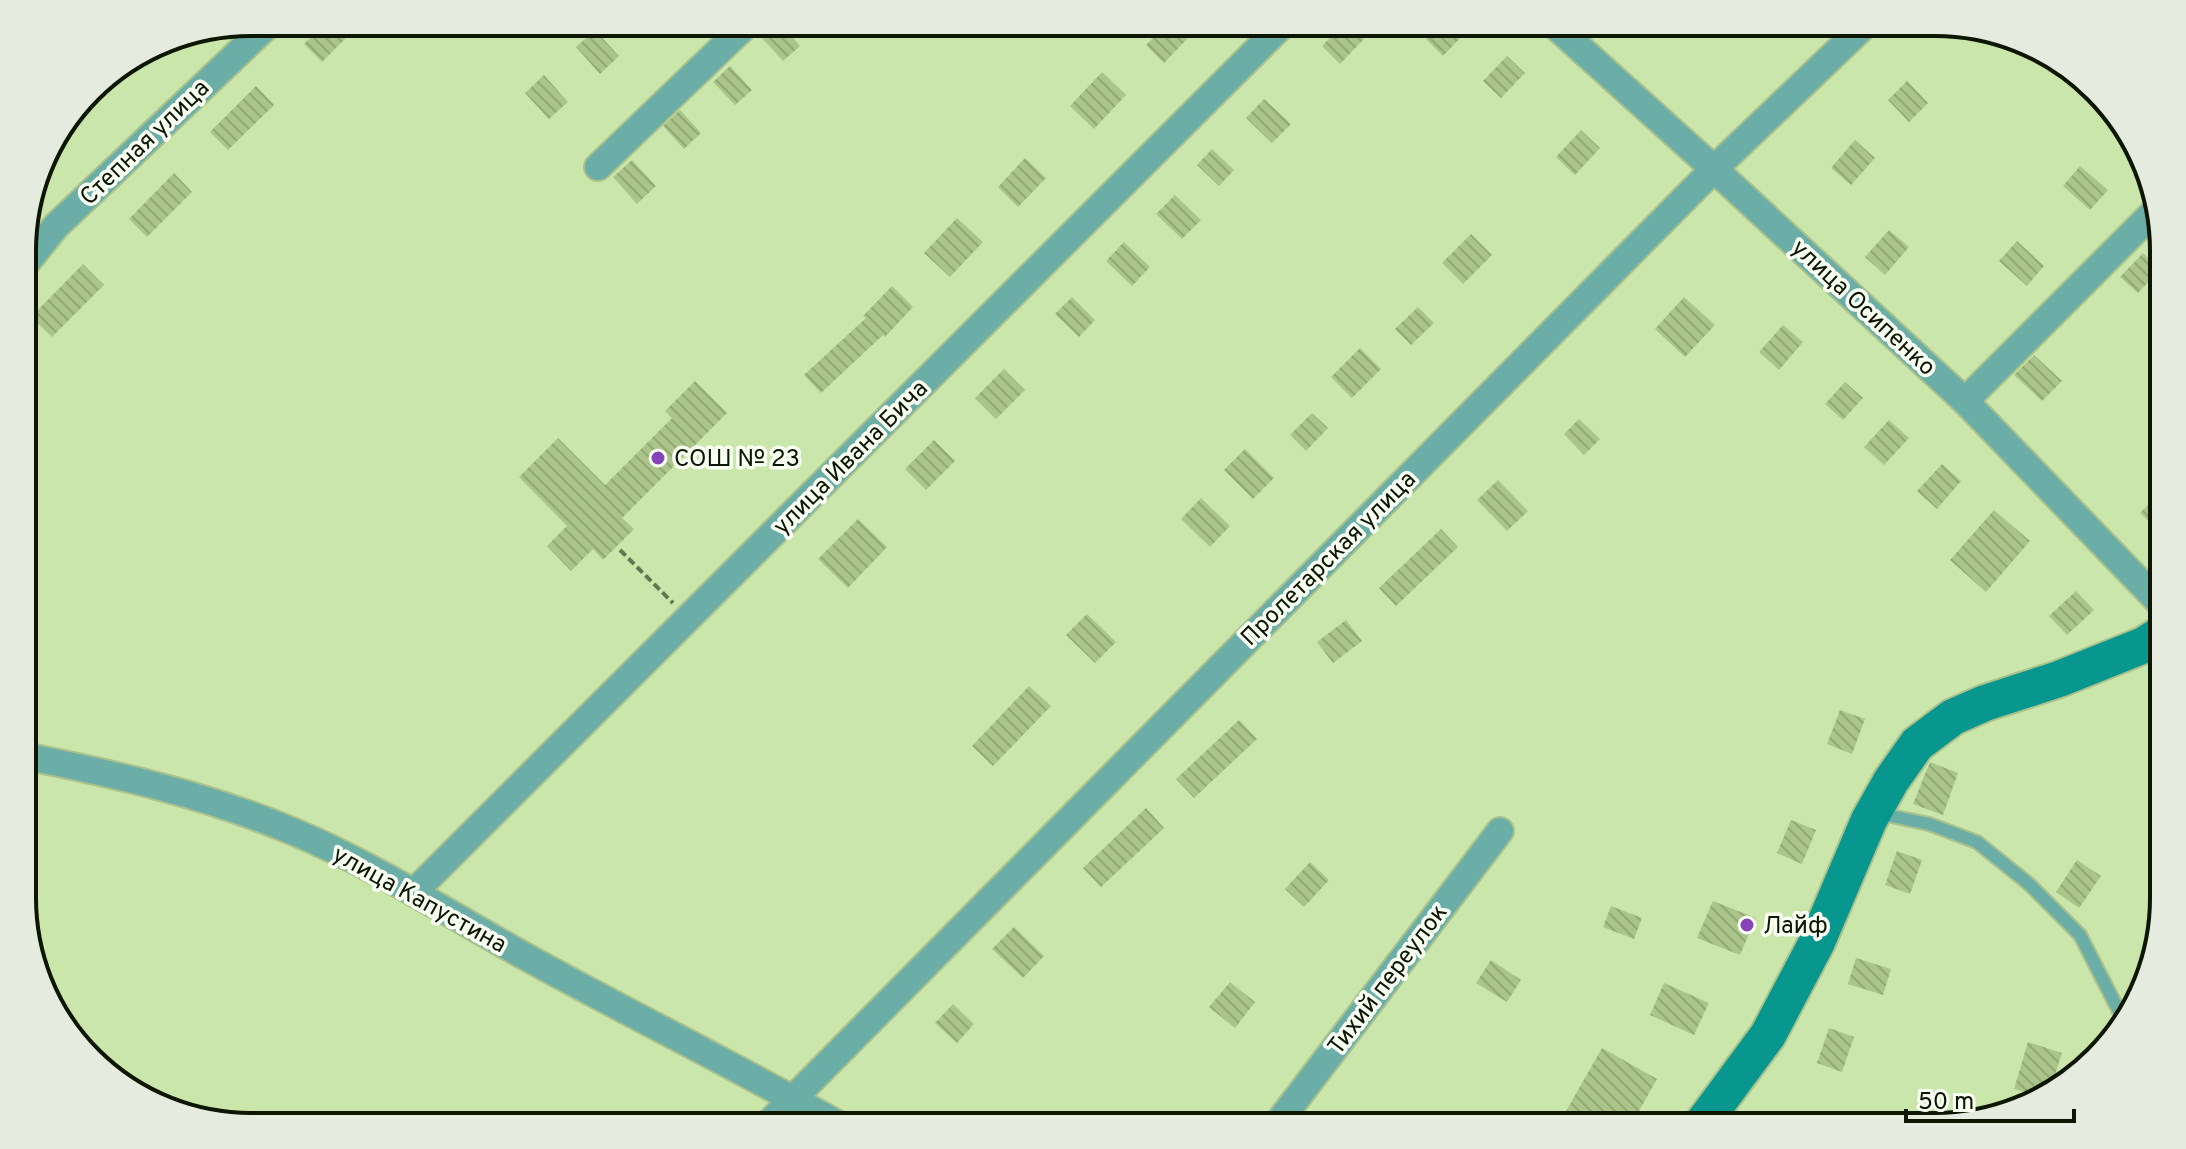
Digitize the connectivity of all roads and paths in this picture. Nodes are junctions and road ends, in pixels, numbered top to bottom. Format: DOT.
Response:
graph roads {
  1 [pos="256,36"];
  2 [pos="734,36"];
  3 [pos="1271,36"];
  4 [pos="1567,36"];
  5 [pos="1853,36"];
  6 [pos="598,167"];
  7 [pos="1714,169"];
  8 [pos="2147,219"];
  9 [pos="36,251"];
  10 [pos="1965,401"];
  11 [pos="620,550"];
  12 [pos="2150,593"];
  13 [pos="689,619"];
  14 [pos="2150,641"];
  15 [pos="36,759"];
  16 [pos="1874,812"];
  17 [pos="1500,831"];
  18 [pos="415,891"];
  19 [pos="2118,1010"];
  20 [pos="793,1099"];
  21 [pos="779,1113"];
  22 [pos="818,1113"];
  23 [pos="1286,1113"];
  24 [pos="1710,1113"];
  1 -- 9 [label="street, Степная улица"];
  2 -- 6 [label="street"];
  3 -- 13 [label="street, улица Ивана Бича"];
  4 -- 7 [label="street, улица Осипенко"];
  5 -- 7 [label="street, Пролетарская улица"];
  7 -- 10 [label="street, улица Осипенко"];
  7 -- 20 [label="street, Пролетарская улица"];
  8 -- 10 [label="street"];
  10 -- 12 [label="street, улица Осипенко"];
  11 -- 13 [label="path"];
  13 -- 18 [label="street, улица Ивана Бича"];
  14 -- 16 [label="main road"];
  15 -- 18 [label="street, улица Капустина"];
  16 -- 19 [label="lane"];
  16 -- 24 [label="main road"];
  17 -- 23 [label="street, Тихий переулок"];
  18 -- 20 [label="street, улица Капустина"];
  20 -- 21 [label="street, Пролетарская улица"];
  20 -- 22 [label="street, улица Капустина"];
}
